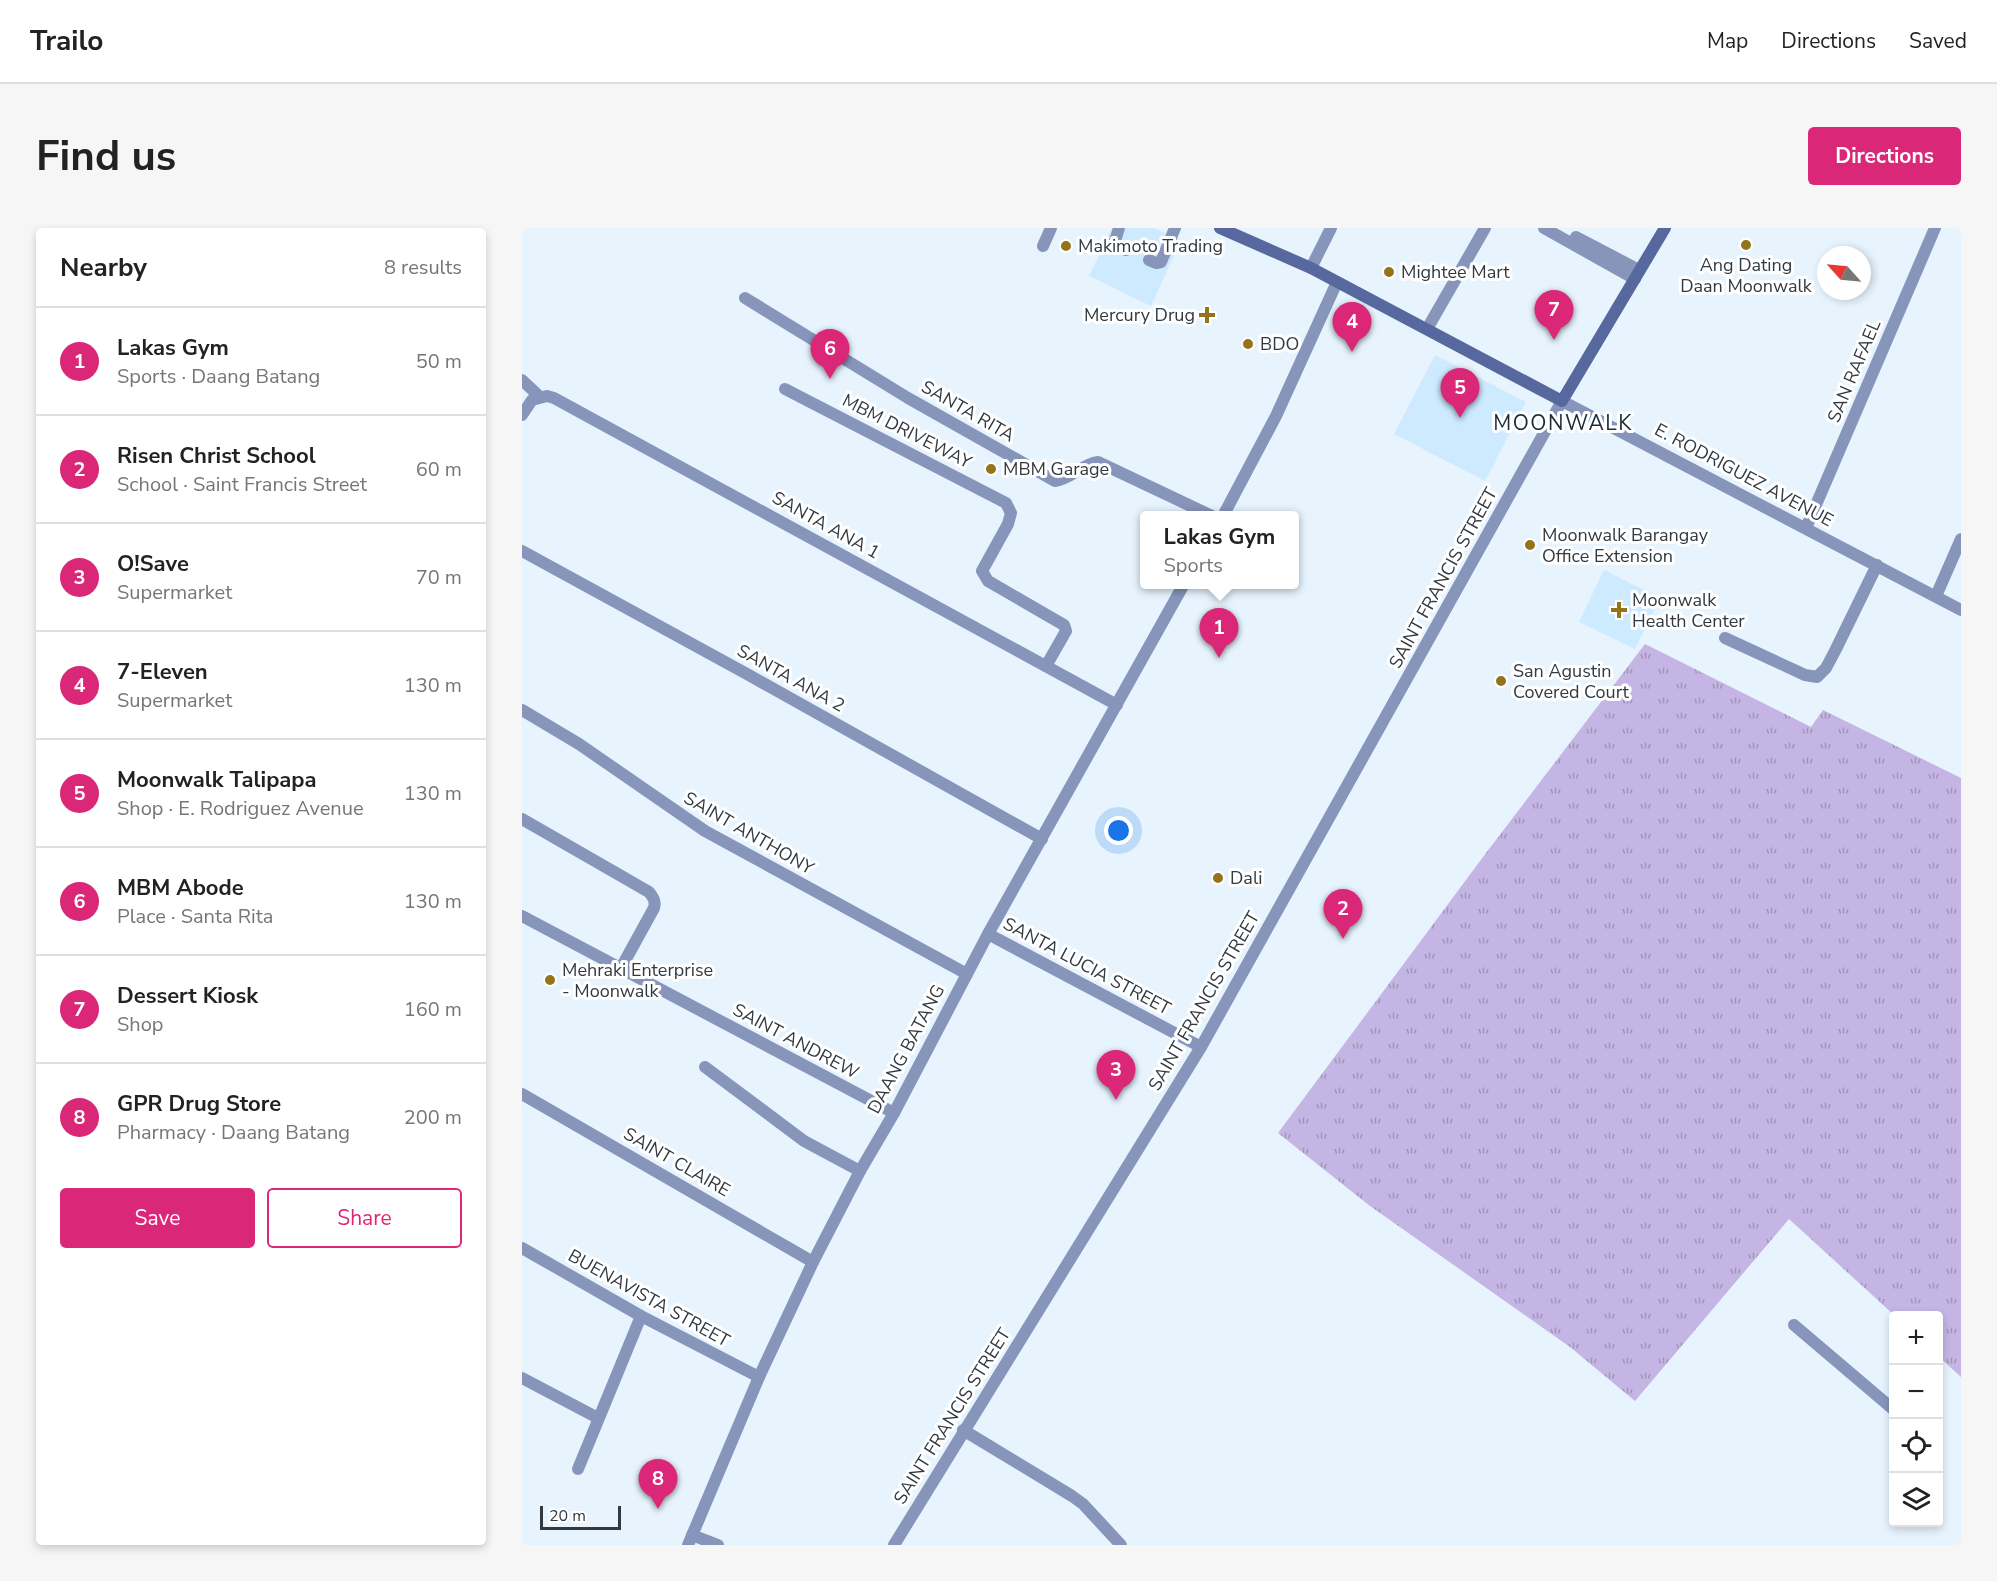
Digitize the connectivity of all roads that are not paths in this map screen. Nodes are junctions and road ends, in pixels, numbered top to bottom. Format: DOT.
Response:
graph roads {
  1 [pos="1051,228"];
  2 [pos="1119,228"];
  3 [pos="1175,228"];
  4 [pos="1220,228"];
  5 [pos="1331,228"];
  6 [pos="1485,228"];
  7 [pos="1544,228"];
  8 [pos="1558,228"];
  9 [pos="1665,228"];
  10 [pos="1935,228"];
  11 [pos="1043,246"];
  12 [pos="1126,250"];
  13 [pos="1149,260"];
  14 [pos="1311,268"];
  15 [pos="1637,274"];
  16 [pos="1337,282"];
  17 [pos="745,298"];
  18 [pos="1427,329"];
  19 [pos="522,380"];
  20 [pos="785,389"];
  21 [pos="539,396"];
  22 [pos="1562,401"];
  23 [pos="522,415"];
  24 [pos="1201,511"];
  25 [pos="1226,511"];
  26 [pos="1806,528"];
  27 [pos="1961,539"];
  28 [pos="522,551"];
  29 [pos="1877,565"];
  30 [pos="1183,589"];
  31 [pos="1936,596"];
  32 [pos="1961,609"];
  33 [pos="1725,638"];
  34 [pos="1046,666"];
  35 [pos="1117,705"];
  36 [pos="522,710"];
  37 [pos="522,819"];
  38 [pos="1042,838"];
  39 [pos="522,916"];
  40 [pos="988,934"];
  41 [pos="621,968"];
  42 [pos="966,974"];
  43 [pos="1201,1047"];
  44 [pos="705,1067"];
  45 [pos="522,1094"];
  46 [pos="894,1113"];
  47 [pos="860,1171"];
  48 [pos="522,1248"];
  49 [pos="813,1262"];
  50 [pos="641,1316"];
  51 [pos="1794,1325"];
  52 [pos="759,1377"];
  53 [pos="522,1378"];
  54 [pos="1889,1407"];
  55 [pos="598,1418"];
  56 [pos="963,1430"];
  57 [pos="578,1468"];
  58 [pos="690,1540"];
  59 [pos="718,1545"];
  60 [pos="894,1545"];
  61 [pos="1121,1545"];
  1 -- 11 [label="street"];
  2 -- 12 [label="street"];
  3 -- 13 [label="street"];
  4 -- 14 [label="main road, E. RODRIGUEZ AVENUE"];
  5 -- 14 [label="street"];
  6 -- 18 [label="street"];
  7 -- 15 [label="street"];
  8 -- 15 [label="street"];
  9 -- 15 [label="main road"];
  10 -- 26 [label="street, SAN RAFAEL"];
  14 -- 16 [label="main road, E. RODRIGUEZ AVENUE"];
  15 -- 22 [label="main road"];
  16 -- 18 [label="main road, E. RODRIGUEZ AVENUE"];
  16 -- 25 [label="street"];
  17 -- 24 [label="street, SANTA RITA"];
  18 -- 22 [label="main road, E. RODRIGUEZ AVENUE"];
  19 -- 21 [label="street"];
  20 -- 34 [label="street, MBM DRIVEWAY"];
  21 -- 23 [label="street"];
  21 -- 34 [label="street, SANTA ANA 1"];
  22 -- 26 [label="street, E. RODRIGUEZ AVENUE"];
  22 -- 43 [label="street, SAINT FRANCIS STREET"];
  26 -- 29 [label="street, E. RODRIGUEZ AVENUE"];
  27 -- 31 [label="street"];
  28 -- 38 [label="street, SANTA ANA 2"];
  29 -- 31 [label="street, E. RODRIGUEZ AVENUE"];
  29 -- 33 [label="street"];
  30 -- 35 [label="street, DAANG BATANG"];
  31 -- 32 [label="street, E. RODRIGUEZ AVENUE"];
  34 -- 35 [label="street, SANTA ANA 1"];
  35 -- 38 [label="street, DAANG BATANG"];
  36 -- 42 [label="street, SAINT ANTHONY"];
  37 -- 41 [label="street"];
  38 -- 40 [label="street, DAANG BATANG"];
  39 -- 41 [label="street, SAINT ANDREW"];
  40 -- 42 [label="street, DAANG BATANG"];
  40 -- 43 [label="street, SANTA LUCIA STREET"];
  41 -- 46 [label="street, SAINT ANDREW"];
  42 -- 46 [label="street, DAANG BATANG"];
  43 -- 56 [label="street, SAINT FRANCIS STREET"];
  44 -- 47 [label="street"];
  45 -- 49 [label="street, SAINT CLAIRE"];
  46 -- 47 [label="street, DAANG BATANG"];
  47 -- 49 [label="street, DAANG BATANG"];
  48 -- 50 [label="street, BUENAVISTA STREET"];
  49 -- 52 [label="street, DAANG BATANG"];
  50 -- 52 [label="street, BUENAVISTA STREET"];
  50 -- 55 [label="street"];
  51 -- 54 [label="street"];
  52 -- 58 [label="street, DAANG BATANG"];
  53 -- 55 [label="street"];
  55 -- 57 [label="street"];
  56 -- 60 [label="street, SAINT FRANCIS STREET"];
  56 -- 61 [label="street"];
  58 -- 59 [label="street"];
}
